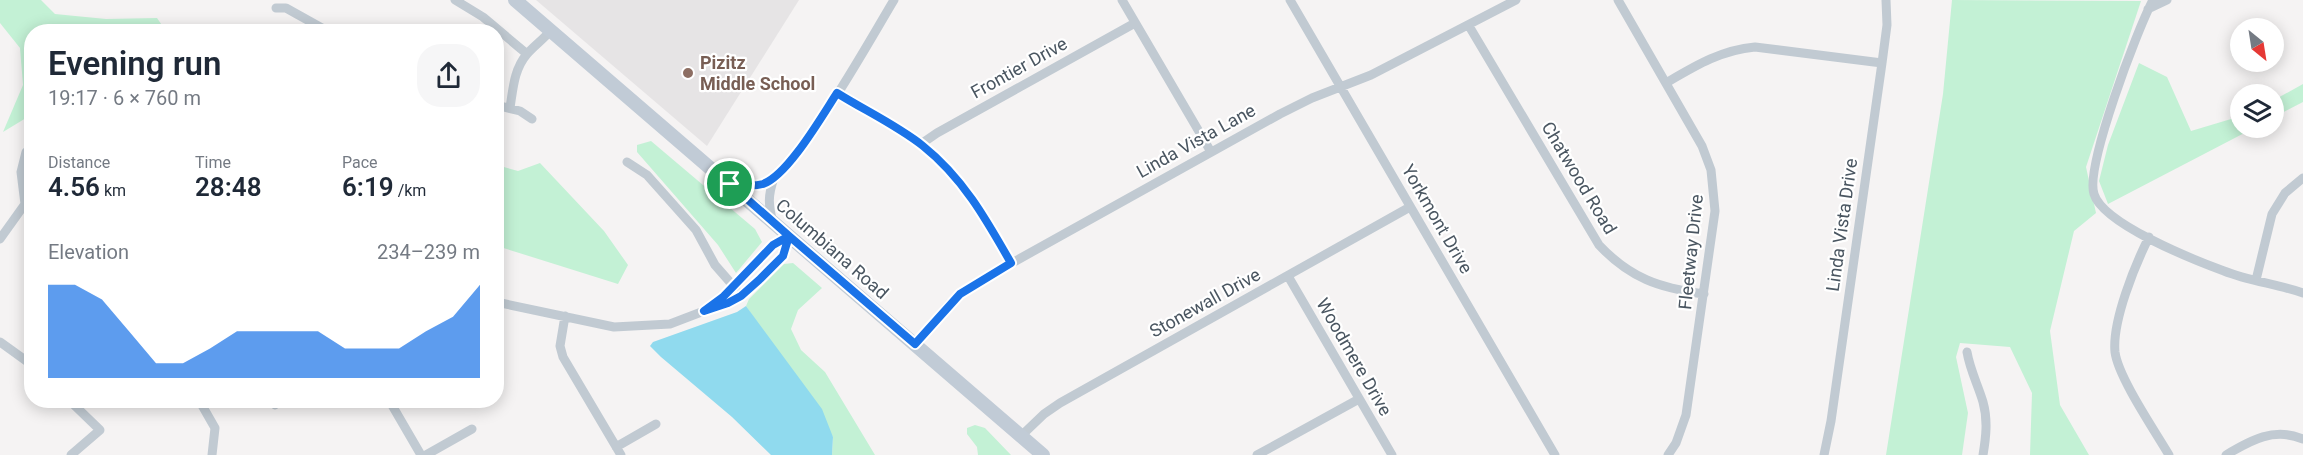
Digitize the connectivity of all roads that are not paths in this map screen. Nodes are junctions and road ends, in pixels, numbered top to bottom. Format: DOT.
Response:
graph roads {
  1 [pos="454,0"];
  2 [pos="515,0"];
  3 [pos="894,0"];
  4 [pos="1122,0"];
  5 [pos="1290,0"];
  6 [pos="1516,0"];
  7 [pos="1618,0"];
  8 [pos="1886,0"];
  9 [pos="2167,0"];
  10 [pos="2150,4"];
  11 [pos="276,8"];
  12 [pos="1135,23"];
  13 [pos="315,24"];
  14 [pos="491,24"];
  15 [pos="1469,26"];
  16 [pos="551,30"];
  17 [pos="504,35"];
  18 [pos="527,54"];
  19 [pos="1882,63"];
  20 [pos="1666,83"];
  21 [pos="1342,87"];
  22 [pos="837,93"];
  23 [pos="504,107"];
  24 [pos="510,108"];
  25 [pos="532,119"];
  26 [pos="921,144"];
  27 [pos="1211,152"];
  28 [pos="24,161"];
  29 [pos="627,162"];
  30 [pos="774,178"];
  31 [pos="2303,178"];
  32 [pos="730,184"];
  33 [pos="24,196"];
  34 [pos="24,205"];
  35 [pos="1410,207"];
  36 [pos="773,222"];
  37 [pos="789,236"];
  38 [pos="2149,237"];
  39 [pos="0,239"];
  40 [pos="1011,263"];
  41 [pos="1288,276"];
  42 [pos="2256,280"];
  43 [pos="734,286"];
  44 [pos="2303,293"];
  45 [pos="1704,294"];
  46 [pos="741,296"];
  47 [pos="504,304"];
  48 [pos="704,311"];
  49 [pos="565,316"];
  50 [pos="0,342"];
  51 [pos="915,344"];
  52 [pos="1967,352"];
  53 [pos="24,359"];
  54 [pos="1359,399"];
  55 [pos="77,408"];
  56 [pos="204,408"];
  57 [pos="394,408"];
  58 [pos="656,424"];
  59 [pos="472,429"];
  60 [pos="1021,436"];
  61 [pos="2303,439"];
  62 [pos="619,451"];
  63 [pos="71,455"];
  64 [pos="212,455"];
  65 [pos="424,455"];
  66 [pos="1043,455"];
  67 [pos="1257,455"];
  68 [pos="1392,455"];
  69 [pos="1556,455"];
  70 [pos="1668,455"];
  71 [pos="1824,455"];
  72 [pos="1983,455"];
  73 [pos="2169,455"];
  74 [pos="2226,455"];
  1 -- 14 [label="street"];
  2 -- 16 [label="main road, Columbiana Road"];
  3 -- 22 [label="street"];
  4 -- 12 [label="street"];
  5 -- 21 [label="street, Yorkmont Drive"];
  6 -- 15 [label="street, Linda Vista Lane"];
  7 -- 20 [label="street, Fleetway Drive"];
  8 -- 19 [label="street, Linda Vista Drive"];
  9 -- 10 [label="street"];
  10 -- 38 [label="street"];
  11 -- 13 [label="street"];
  12 -- 26 [label="street, Frontier Drive"];
  12 -- 27 [label="street"];
  15 -- 21 [label="street, Linda Vista Lane"];
  15 -- 45 [label="street, Chatwood Road"];
  16 -- 18 [label="street"];
  16 -- 32 [label="main road, Columbiana Road"];
  17 -- 18 [label="street"];
  18 -- 24 [label="street"];
  19 -- 20 [label="street"];
  19 -- 71 [label="street, Linda Vista Drive"];
  20 -- 45 [label="street, Fleetway Drive"];
  21 -- 27 [label="street, Linda Vista Lane"];
  21 -- 35 [label="street, Yorkmont Drive"];
  22 -- 26 [label="street"];
  22 -- 30 [label="street"];
  23 -- 24 [label="street"];
  24 -- 25 [label="street"];
  26 -- 40 [label="street"];
  27 -- 40 [label="street, Linda Vista Lane"];
  28 -- 33 [label="street"];
  29 -- 43 [label="street"];
  30 -- 32 [label="street"];
  30 -- 36 [label="street"];
  31 -- 42 [label="street"];
  32 -- 36 [label="main road, Columbiana Road"];
  34 -- 39 [label="street"];
  35 -- 41 [label="street, Stonewall Drive"];
  35 -- 69 [label="street, Yorkmont Drive"];
  36 -- 37 [label="main road, Columbiana Road"];
  37 -- 43 [label="street"];
  37 -- 46 [label="street"];
  37 -- 51 [label="main road, Columbiana Road"];
  38 -- 42 [label="street"];
  38 -- 73 [label="street"];
  40 -- 51 [label="street, Linda Vista Lane"];
  41 -- 54 [label="street, Woodmere Drive"];
  41 -- 60 [label="street, Stonewall Drive"];
  42 -- 44 [label="street"];
  43 -- 46 [label="street"];
  43 -- 48 [label="street"];
  45 -- 70 [label="street, Fleetway Drive"];
  46 -- 48 [label="street"];
  47 -- 49 [label="street"];
  48 -- 49 [label="street"];
  49 -- 62 [label="street"];
  50 -- 53 [label="street"];
  51 -- 60 [label="main road, Columbiana Road"];
  52 -- 72 [label="street"];
  54 -- 67 [label="street"];
  54 -- 68 [label="street, Woodmere Drive"];
  55 -- 63 [label="street"];
  56 -- 64 [label="street"];
  57 -- 65 [label="street"];
  58 -- 62 [label="street"];
  59 -- 65 [label="street"];
  60 -- 66 [label="main road, Columbiana Road"];
  61 -- 74 [label="street"];
}
